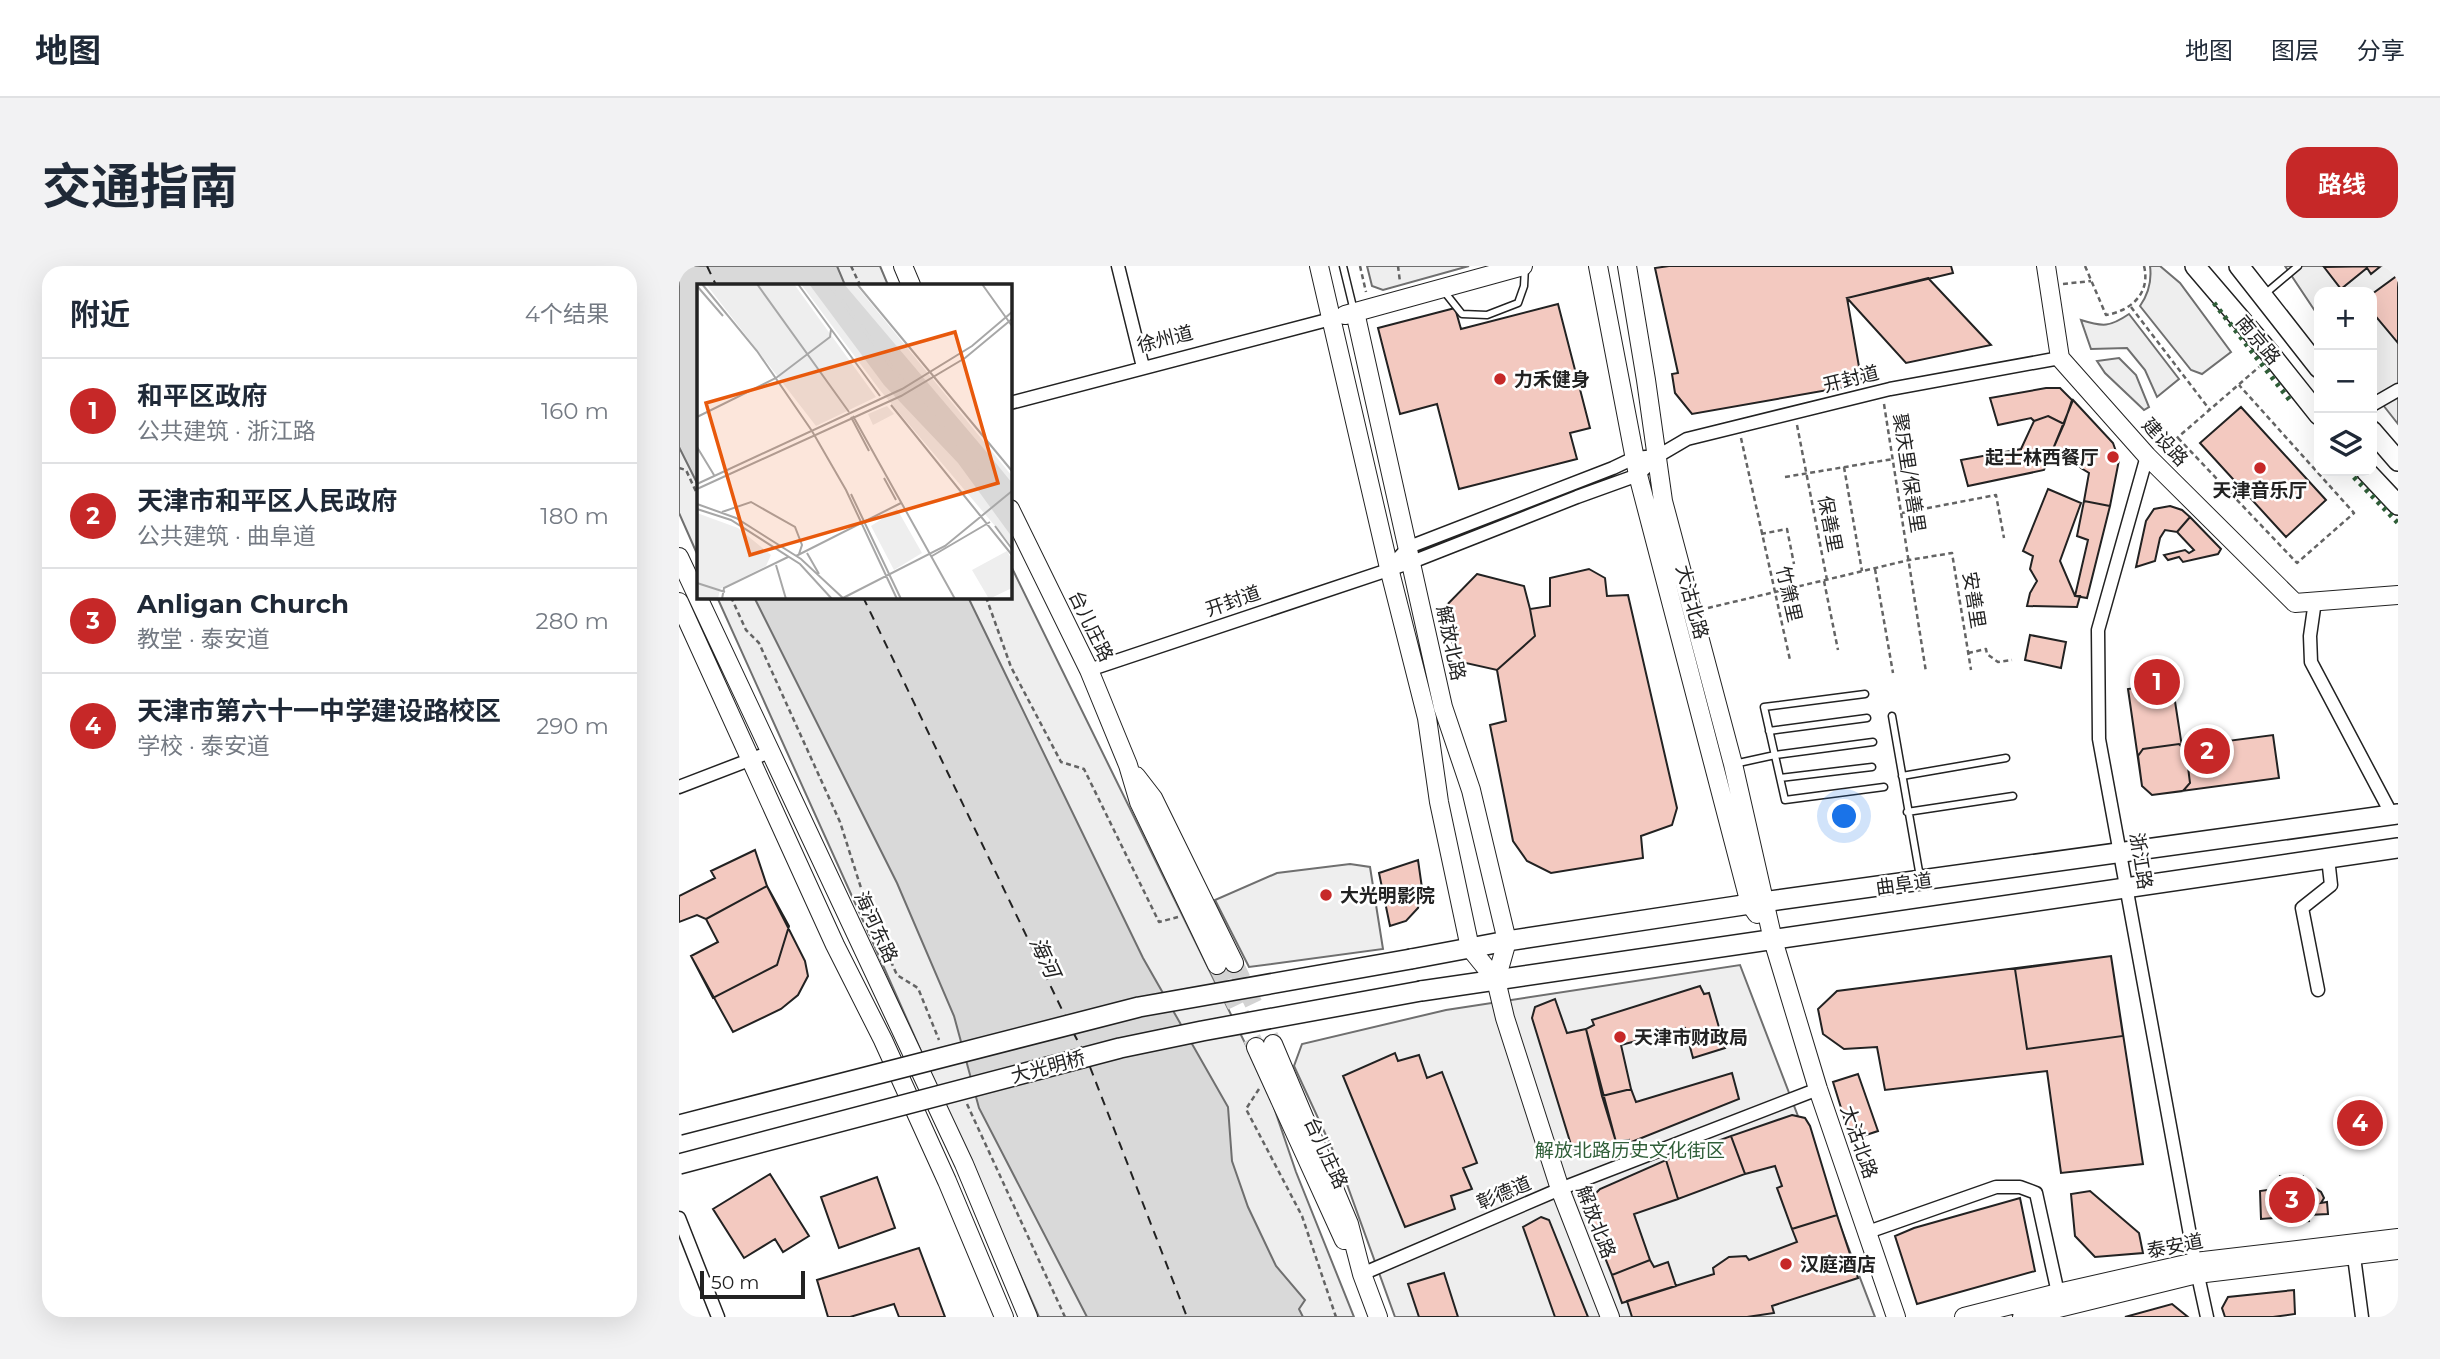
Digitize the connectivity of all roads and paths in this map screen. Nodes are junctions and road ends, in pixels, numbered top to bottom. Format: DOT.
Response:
graph roads {
  1 [pos="851,266"];
  2 [pos="903,266"];
  3 [pos="1118,266"];
  4 [pos="1319,266"];
  5 [pos="1343,266"];
  6 [pos="1360,266"];
  7 [pos="1524,266"];
  8 [pos="1598,266"];
  9 [pos="1627,266"];
  10 [pos="2046,266"];
  11 [pos="2085,266"];
  12 [pos="2144,266"];
  13 [pos="2195,266"];
  14 [pos="2239,266"];
  15 [pos="2298,266"];
  16 [pos="2091,281"];
  17 [pos="860,284"];
  18 [pos="911,284"];
  19 [pos="2049,286"];
  20 [pos="1441,289"];
  21 [pos="2262,297"];
  22 [pos="2131,307"];
  23 [pos="1363,311"];
  24 [pos="1331,319"];
  25 [pos="2060,358"];
  26 [pos="2314,362"];
  27 [pos="1143,367"];
  28 [pos="2259,367"];
  29 [pos="2239,385"];
  30 [pos="2398,390"];
  31 [pos="1882,391"];
  32 [pos="2377,402"];
  33 [pos="1011,403"];
  34 [pos="2210,410"];
  35 [pos="1795,413"];
  36 [pos="2317,413"];
  37 [pos="1739,426"];
  38 [pos="2377,437"];
  39 [pos="2178,438"];
  40 [pos="1658,456"];
  41 [pos="2149,458"];
  42 [pos="1893,459"];
  43 [pos="2398,461"];
  44 [pos="1636,466"];
  45 [pos="1844,467"];
  46 [pos="679,468"];
  47 [pos="1806,473"];
  48 [pos="2371,476"];
  49 [pos="1785,477"];
  50 [pos="697,494"];
  51 [pos="2398,505"];
  52 [pos="1011,511"];
  53 [pos="1902,513"];
  54 [pos="1761,534"];
  55 [pos="2004,538"];
  56 [pos="1410,554"];
  57 [pos="679,557"];
  58 [pos="1909,560"];
  59 [pos="1794,564"];
  60 [pos="1389,568"];
  61 [pos="1874,568"];
  62 [pos="1863,571"];
  63 [pos="1825,580"];
  64 [pos="1774,592"];
  65 [pos="2398,595"];
  66 [pos="697,596"];
  67 [pos="698,598"];
  68 [pos="730,598"];
  69 [pos="986,598"];
  70 [pos="2315,601"];
  71 [pos="679,602"];
  72 [pos="1691,612"];
  73 [pos="1839,650"];
  74 [pos="1968,653"];
  75 [pos="1790,660"];
  76 [pos="2012,660"];
  77 [pos="1089,670"];
  78 [pos="1971,670"];
  79 [pos="1926,672"];
  80 [pos="1893,673"];
  81 [pos="1865,694"];
  82 [pos="1892,716"];
  83 [pos="1867,719"];
  84 [pos="1769,731"];
  85 [pos="1873,742"];
  86 [pos="770,752"];
  87 [pos="1775,755"];
  88 [pos="2006,758"];
  89 [pos="750,759"];
  90 [pos="1733,764"];
  91 [pos="1872,766"];
  92 [pos="1902,776"];
  93 [pos="1780,778"];
  94 [pos="679,787"];
  95 [pos="1884,787"];
  96 [pos="2013,796"];
  97 [pos="1907,812"];
  98 [pos="2395,814"];
  99 [pos="2398,848"];
  100 [pos="2121,851"];
  101 [pos="2328,858"];
  102 [pos="1921,882"];
  103 [pos="2126,887"];
  104 [pos="1757,903"];
  105 [pos="1178,917"];
  106 [pos="1773,940"];
  107 [pos="1507,941"];
  108 [pos="1470,947"];
  109 [pos="1411,959"];
  110 [pos="1226,964"];
  111 [pos="1496,980"];
  112 [pos="2318,990"];
  113 [pos="1421,991"];
  114 [pos="939,1041"];
  115 [pos="1264,1046"];
  116 [pos="1261,1087"];
  117 [pos="1818,1089"];
  118 [pos="967,1104"];
  119 [pos="679,1125"];
  120 [pos="679,1164"];
  121 [pos="1560,1189"];
  122 [pos="679,1218"];
  123 [pos="1868,1232"];
  124 [pos="2398,1238"];
  125 [pos="2353,1248"];
  126 [pos="2398,1250"];
  127 [pos="2196,1268"];
  128 [pos="1362,1274"];
  129 [pos="2061,1306"];
  130 [pos="718,1317"];
  131 [pos="1004,1317"];
  132 [pos="1028,1317"];
  133 [pos="1066,1317"];
  134 [pos="1336,1317"];
  135 [pos="1378,1317"];
  136 [pos="1610,1317"];
  137 [pos="1896,1317"];
  138 [pos="1964,1317"];
  139 [pos="2022,1317"];
  140 [pos="2207,1317"];
  141 [pos="2362,1317"];
  1 -- 17 [label="path"];
  2 -- 18 [label="main road"];
  3 -- 27 [label="street"];
  4 -- 24 [label="main road, 解放北路"];
  5 -- 23 [label="lane"];
  6 -- 23 [label="path"];
  7 -- 20 [label="main road"];
  7 -- 20 [label="lane"];
  8 -- 44 [label="main road, 大沽北路"];
  9 -- 40 [label="main road, 大沽北路"];
  10 -- 19 [label="main road"];
  11 -- 16 [label="path"];
  12 -- 22 [label="path"];
  13 -- 36 [label="main road, 南京路"];
  14 -- 21 [label="main road, 南京路"];
  15 -- 21 [label="lane"];
  16 -- 19 [label="path"];
  16 -- 22 [label="path"];
  19 -- 25 [label="main road"];
  20 -- 23 [label="main road"];
  21 -- 26 [label="main road, 南京路"];
  22 -- 34 [label="path"];
  23 -- 24 [label="main road"];
  23 -- 56 [label="main road, 解放北路"];
  24 -- 27 [label="street, 徐州道"];
  24 -- 60 [label="main road, 解放北路"];
  25 -- 31 [label="street, 开封道"];
  25 -- 41 [label="main road, 建设路"];
  27 -- 33 [label="street, 徐州道"];
  28 -- 29 [label="path"];
  29 -- 34 [label="path"];
  29 -- 39 [label="path"];
  30 -- 32 [label="street"];
  31 -- 35 [label="street, 开封道"];
  31 -- 42 [label="path, 聚庆里/保善里"];
  34 -- 39 [label="path"];
  35 -- 37 [label="street, 开封道"];
  35 -- 47 [label="path, 保善里"];
  37 -- 40 [label="street, 开封道"];
  37 -- 54 [label="path, 竹箫里"];
  38 -- 43 [label="main road"];
  39 -- 41 [label="path"];
  40 -- 44 [label="street, 开封道"];
  40 -- 72 [label="main road, 大沽北路"];
  41 -- 70 [label="main road, 建设路"];
  41 -- 100 [label="street, 浙江路"];
  42 -- 45 [label="path, 保善里"];
  42 -- 53 [label="path, 聚庆里/保善里"];
  44 -- 56 [label="street, 开封道"];
  44 -- 104 [label="main road, 大沽北路"];
  45 -- 47 [label="path, 保善里"];
  45 -- 62 [label="path, 保善里"];
  46 -- 50 [label="path"];
  47 -- 49 [label="path, 保善里"];
  47 -- 63 [label="path, 保善里"];
  48 -- 51 [label="main road"];
  52 -- 77 [label="main road, 台儿庄路"];
  53 -- 55 [label="path"];
  53 -- 58 [label="path, 聚庆里/保善里"];
  54 -- 59 [label="path, 竹箫里"];
  54 -- 64 [label="path, 竹箫里"];
  56 -- 60 [label="street, 开封道"];
  56 -- 107 [label="main road, 解放北路"];
  57 -- 66 [label="main road, 海河东路"];
  58 -- 61 [label="path, 安善里"];
  58 -- 74 [label="path, 安善里"];
  58 -- 79 [label="path"];
  60 -- 77 [label="street, 开封道"];
  60 -- 108 [label="main road, 解放北路"];
  61 -- 62 [label="path, 安善里"];
  61 -- 80 [label="path"];
  62 -- 63 [label="path, 安善里"];
  63 -- 64 [label="path, 安善里"];
  63 -- 73 [label="path"];
  64 -- 72 [label="path, 安善里"];
  64 -- 75 [label="path, 竹箫里"];
  65 -- 70 [label="main road, 建设路"];
  67 -- 86 [label="main road, 海河东路"];
  68 -- 114 [label="path"];
  69 -- 105 [label="path"];
  70 -- 98 [label="street"];
  71 -- 89 [label="main road"];
  72 -- 90 [label="main road, 大沽北路"];
  74 -- 76 [label="path, 安善里"];
  74 -- 78 [label="path, 安善里"];
  77 -- 110 [label="main road, 台儿庄路"];
  81 -- 84 [label="lane"];
  82 -- 92 [label="lane"];
  83 -- 84 [label="lane"];
  84 -- 87 [label="lane"];
  85 -- 87 [label="lane"];
  86 -- 89 [label="street"];
  86 -- 132 [label="main road, 海河东路"];
  87 -- 90 [label="lane"];
  87 -- 93 [label="lane"];
  88 -- 92 [label="lane"];
  89 -- 94 [label="street"];
  89 -- 131 [label="main road"];
  90 -- 104 [label="main road, 大沽北路"];
  91 -- 93 [label="lane"];
  92 -- 97 [label="lane"];
  93 -- 95 [label="lane"];
  96 -- 97 [label="lane"];
  97 -- 102 [label="lane"];
  98 -- 100 [label="main road, 曲阜道"];
  99 -- 101 [label="main road, 曲阜道"];
  100 -- 102 [label="main road, 曲阜道"];
  100 -- 103 [label="street, 浙江路"];
  101 -- 103 [label="main road, 曲阜道"];
  101 -- 112 [label="street"];
  102 -- 104 [label="main road, 曲阜道"];
  103 -- 106 [label="main road, 曲阜道"];
  103 -- 127 [label="street, 浙江路"];
  104 -- 106 [label="main road, 大沽北路"];
  104 -- 107 [label="main road, 曲阜道"];
  106 -- 111 [label="main road, 曲阜道"];
  106 -- 117 [label="main road, 大沽北路"];
  107 -- 108 [label="main road, 曲阜道"];
  107 -- 111 [label="main road, 解放北路"];
  108 -- 109 [label="main road, 曲阜道"];
  108 -- 111 [label="main road, 解放北路"];
  109 -- 119 [label="main road, 大光明桥, bridge"];
  111 -- 113 [label="main road, 曲阜道"];
  111 -- 121 [label="main road, 解放北路"];
  113 -- 120 [label="main road, 大光明桥, bridge"];
  115 -- 128 [label="main road, 台儿庄路"];
  116 -- 134 [label="path"];
  117 -- 121 [label="street, 彰德道"];
  117 -- 123 [label="main road, 大沽北路"];
  118 -- 133 [label="path"];
  121 -- 128 [label="street, 彰德道"];
  121 -- 136 [label="main road, 解放北路"];
  122 -- 130 [label="street"];
  123 -- 129 [label="street"];
  123 -- 137 [label="main road, 大沽北路"];
  124 -- 125 [label="main road, 泰安道"];
  125 -- 126 [label="main road, 泰安道"];
  125 -- 127 [label="main road, 泰安道"];
  125 -- 141 [label="street"];
  127 -- 129 [label="main road, 泰安道"];
  127 -- 140 [label="street, 浙江路"];
  128 -- 135 [label="main road, 台儿庄路"];
  129 -- 138 [label="main road, 泰安道"];
  129 -- 139 [label="main road, 泰安道"];
}
